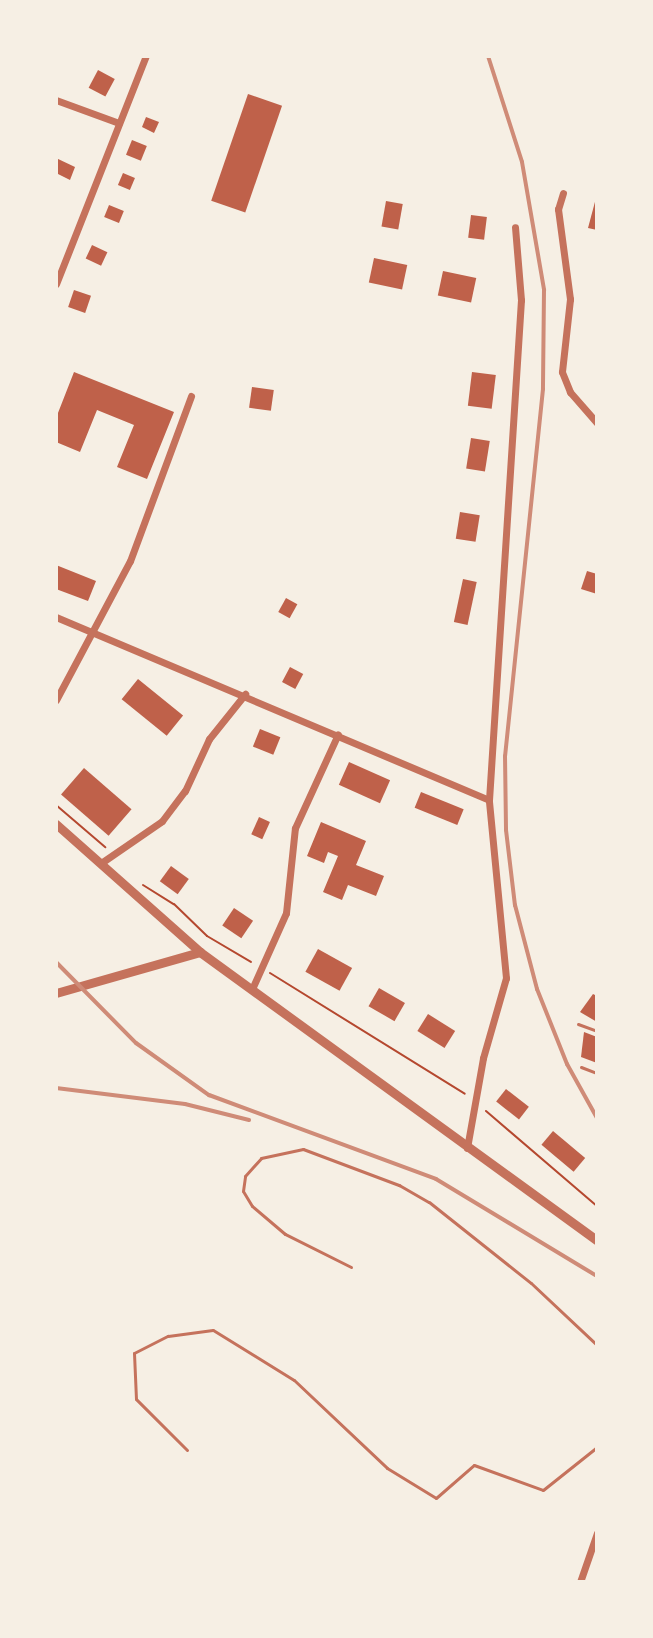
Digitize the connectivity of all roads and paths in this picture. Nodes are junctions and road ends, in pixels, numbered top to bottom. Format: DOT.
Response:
graph roads {
  1 [pos="146,56"];
  2 [pos="56,100"];
  3 [pos="119,123"];
  4 [pos="563,193"];
  5 [pos="515,227"];
  6 [pos="56,284"];
  7 [pos="191,396"];
  8 [pos="597,423"];
  9 [pos="56,617"];
  10 [pos="92,632"];
  11 [pos="245,694"];
  12 [pos="56,700"];
  13 [pos="338,734"];
  14 [pos="489,800"];
  15 [pos="56,805"];
  16 [pos="56,824"];
  17 [pos="113,853"];
  18 [pos="101,863"];
  19 [pos="139,883"];
  20 [pos="200,952"];
  21 [pos="262,967"];
  22 [pos="252,989"];
  23 [pos="56,993"];
  24 [pos="578,1024"];
  25 [pos="597,1031"];
  26 [pos="581,1067"];
  27 [pos="597,1073"];
  28 [pos="475,1101"];
  29 [pos="467,1148"];
  30 [pos="597,1206"];
  31 [pos="597,1240"];
  32 [pos="351,1267"];
  33 [pos="597,1345"];
  34 [pos="597,1447"];
  35 [pos="187,1450"];
  36 [pos="597,1533"];
  37 [pos="580,1582"];
  1 -- 3 [label="street"];
  2 -- 3 [label="street"];
  3 -- 6 [label="street"];
  4 -- 8 [label="street"];
  5 -- 14 [label="street"];
  7 -- 10 [label="street"];
  9 -- 10 [label="street"];
  10 -- 11 [label="street"];
  10 -- 12 [label="street"];
  11 -- 13 [label="street"];
  11 -- 17 [label="street"];
  13 -- 14 [label="street"];
  13 -- 21 [label="street"];
  14 -- 28 [label="street"];
  15 -- 17 [label="path"];
  16 -- 18 [label="street"];
  17 -- 18 [label="street"];
  18 -- 20 [label="street"];
  19 -- 21 [label="path"];
  20 -- 22 [label="street"];
  20 -- 23 [label="street"];
  21 -- 22 [label="street"];
  21 -- 28 [label="path"];
  22 -- 29 [label="street"];
  24 -- 25 [label="lane"];
  26 -- 27 [label="lane"];
  28 -- 29 [label="street"];
  28 -- 30 [label="path"];
  29 -- 31 [label="street"];
  32 -- 33 [label="lane"];
  34 -- 35 [label="lane"];
  36 -- 37 [label="street"];
}
